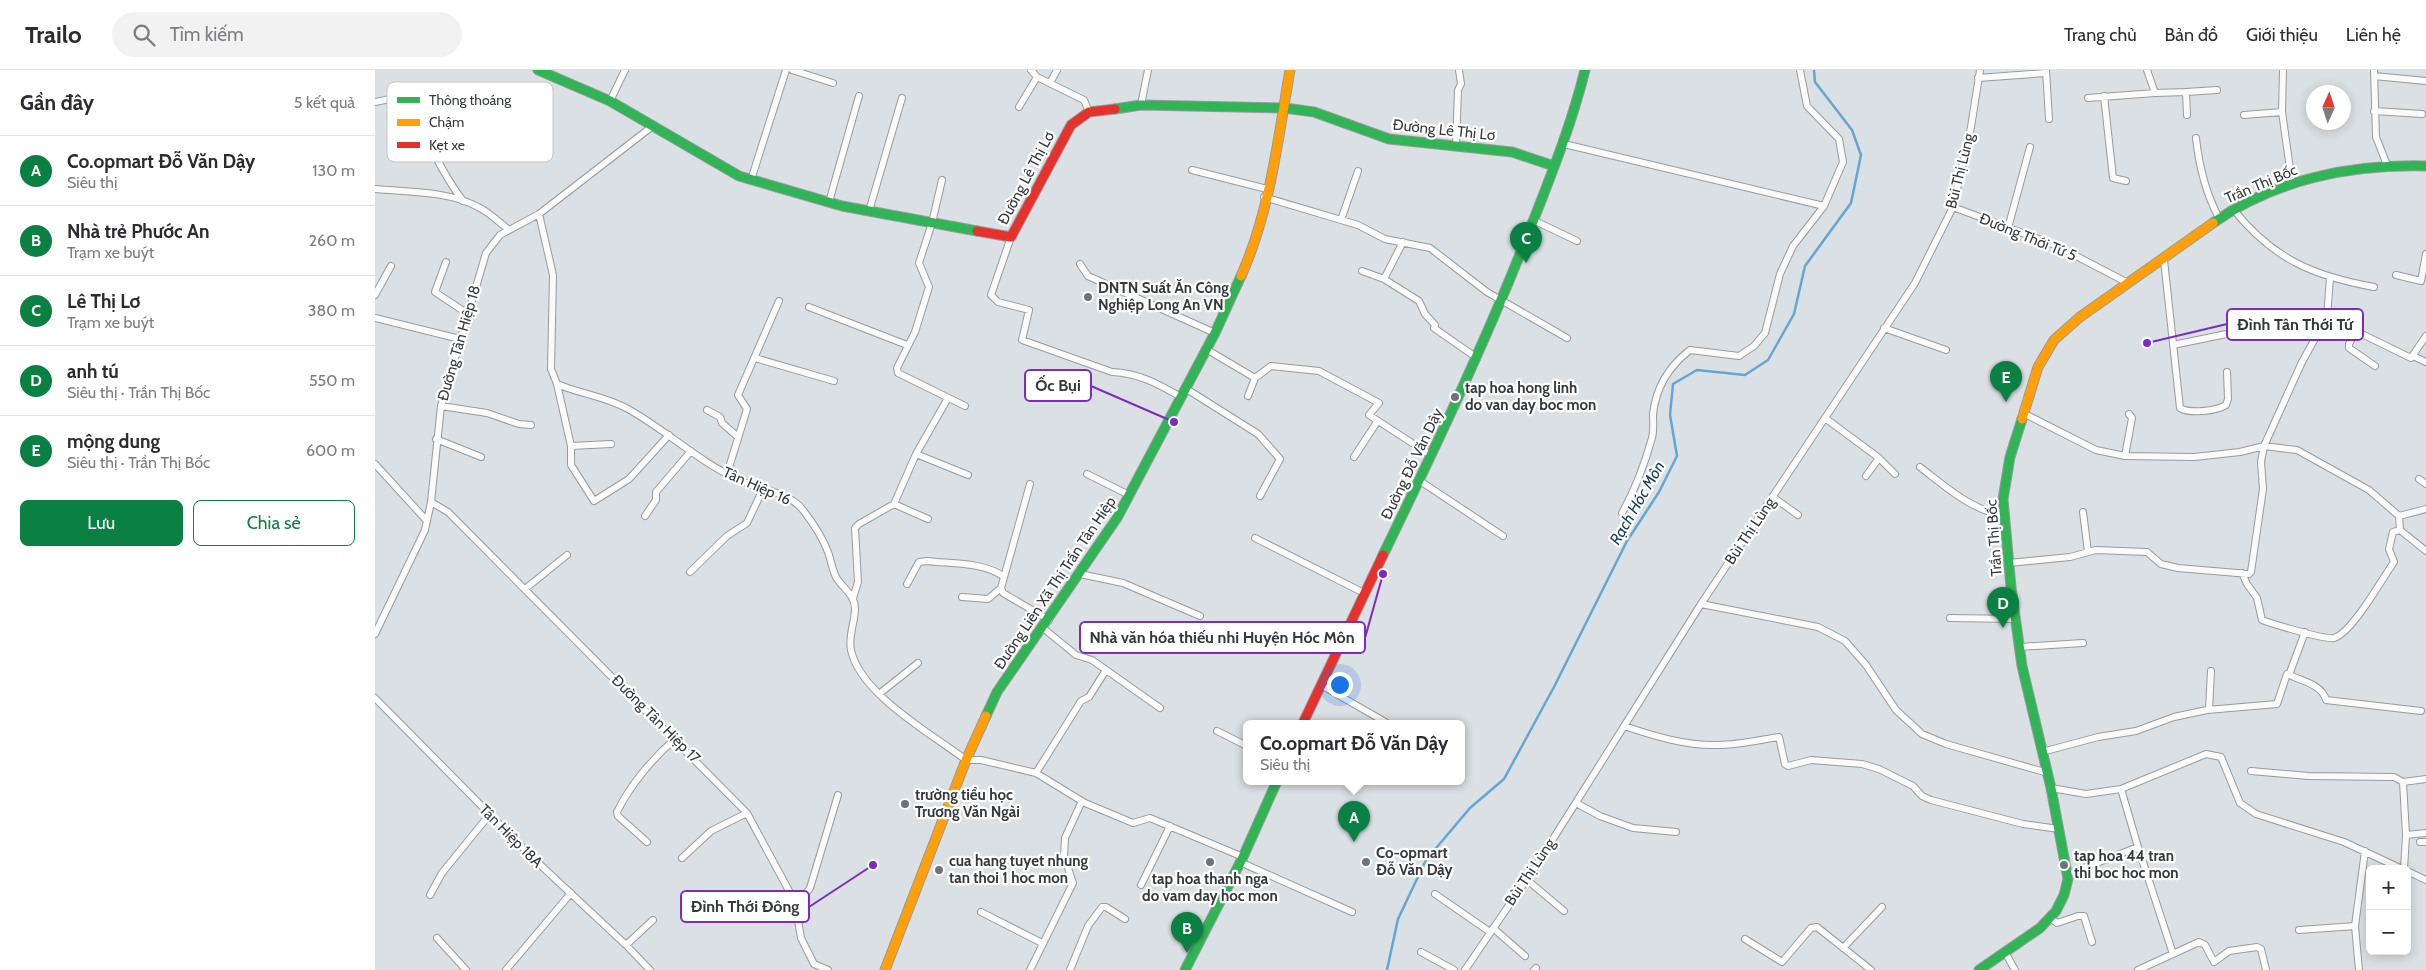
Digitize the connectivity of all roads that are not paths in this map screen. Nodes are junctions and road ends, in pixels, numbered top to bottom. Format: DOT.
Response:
graph roads {
  1 [pos="538,70"];
  2 [pos="625,70"];
  3 [pos="786,70"];
  4 [pos="792,70"];
  5 [pos="1031,70"];
  6 [pos="1057,70"];
  7 [pos="1148,70"];
  8 [pos="1290,70"];
  9 [pos="1459,70"];
  10 [pos="1585,70"];
  11 [pos="1800,70"];
  12 [pos="1980,70"];
  13 [pos="2147,70"];
  14 [pos="2283,70"];
  15 [pos="2046,71"];
  16 [pos="2374,73"];
  17 [pos="1037,77"];
  18 [pos="1978,78"];
  19 [pos="2426,81"];
  20 [pos="1050,82"];
  21 [pos="833,83"];
  22 [pos="2217,90"];
  23 [pos="2186,92"];
  24 [pos="2155,93"];
  25 [pos="859,96"];
  26 [pos="2104,96"];
  27 [pos="902,98"];
  28 [pos="2088,98"];
  29 [pos="610,101"];
  30 [pos="1141,106"];
  31 [pos="1019,107"];
  32 [pos="1285,108"];
  33 [pos="2374,111"];
  34 [pos="1089,112"];
  35 [pos="2282,112"];
  36 [pos="2423,114"];
  37 [pos="2187,115"];
  38 [pos="2244,115"];
  39 [pos="2049,119"];
  40 [pos="653,125"];
  41 [pos="2196,138"];
  42 [pos="1565,144"];
  43 [pos="1456,146"];
  44 [pos="2030,147"];
  45 [pos="439,162"];
  46 [pos="2387,165"];
  47 [pos="1554,166"];
  48 [pos="2426,166"];
  49 [pos="1192,170"];
  50 [pos="1358,171"];
  51 [pos="751,180"];
  52 [pos="942,180"];
  53 [pos="2125,181"];
  54 [pos="2292,183"];
  55 [pos="375,189"];
  56 [pos="1266,193"];
  57 [pos="463,201"];
  58 [pos="829,202"];
  59 [pos="1824,206"];
  60 [pos="1953,207"];
  61 [pos="2233,209"];
  62 [pos="869,211"];
  63 [pos="539,214"];
  64 [pos="2219,218"];
  65 [pos="1341,220"];
  66 [pos="1533,220"];
  67 [pos="932,223"];
  68 [pos="2008,228"];
  69 [pos="509,230"];
  70 [pos="1011,237"];
  71 [pos="1577,241"];
  72 [pos="1403,242"];
  73 [pos="2426,254"];
  74 [pos="2164,260"];
  75 [pos="446,262"];
  76 [pos="1080,264"];
  77 [pos="391,266"];
  78 [pos="1362,271"];
  79 [pos="2396,275"];
  80 [pos="2330,278"];
  81 [pos="1384,279"];
  82 [pos="2128,283"];
  83 [pos="2374,287"];
  84 [pos="375,295"];
  85 [pos="1502,300"];
  86 [pos="779,302"];
  87 [pos="809,308"];
  88 [pos="468,314"];
  89 [pos="2327,317"];
  90 [pos="375,318"];
  91 [pos="1884,328"];
  92 [pos="2241,331"];
  93 [pos="2356,331"];
  94 [pos="1215,333"];
  95 [pos="2426,336"];
  96 [pos="460,338"];
  97 [pos="1567,338"];
  98 [pos="907,345"];
  99 [pos="2173,345"];
  100 [pos="1206,349"];
  101 [pos="1946,350"];
  102 [pos="2413,356"];
  103 [pos="755,358"];
  104 [pos="1477,358"];
  105 [pos="2426,362"];
  106 [pos="2375,366"];
  107 [pos="2227,372"];
  108 [pos="1255,378"];
  109 [pos="834,381"];
  110 [pos="557,384"];
  111 [pos="1183,392"];
  112 [pos="1248,396"];
  113 [pos="948,398"];
  114 [pos="441,406"];
  115 [pos="965,406"];
  116 [pos="707,410"];
  117 [pos="2025,414"];
  118 [pos="2129,414"];
  119 [pos="1825,418"];
  120 [pos="1377,422"];
  121 [pos="531,425"];
  122 [pos="669,436"];
  123 [pos="738,436"];
  124 [pos="436,439"];
  125 [pos="611,444"];
  126 [pos="571,446"];
  127 [pos="2264,446"];
  128 [pos="691,451"];
  129 [pos="916,454"];
  130 [pos="1432,456"];
  131 [pos="2125,456"];
  132 [pos="481,457"];
  133 [pos="1353,457"];
  134 [pos="1879,458"];
  135 [pos="375,464"];
  136 [pos="1921,467"];
  137 [pos="727,474"];
  138 [pos="1087,474"];
  139 [pos="1895,474"];
  140 [pos="968,475"];
  141 [pos="1867,476"];
  142 [pos="2419,479"];
  143 [pos="1420,481"];
  144 [pos="1030,484"];
  145 [pos="2426,484"];
  146 [pos="763,489"];
  147 [pos="1129,495"];
  148 [pos="1259,496"];
  149 [pos="1773,497"];
  150 [pos="431,502"];
  151 [pos="894,504"];
  152 [pos="2426,509"];
  153 [pos="2083,512"];
  154 [pos="1622,513"];
  155 [pos="1798,515"];
  156 [pos="645,516"];
  157 [pos="2004,516"];
  158 [pos="2399,516"];
  159 [pos="927,520"];
  160 [pos="427,521"];
  161 [pos="2400,530"];
  162 [pos="1503,536"];
  163 [pos="1255,538"];
  164 [pos="2426,551"];
  165 [pos="2088,552"];
  166 [pos="567,555"];
  167 [pos="2009,563"];
  168 [pos="690,572"];
  169 [pos="2242,573"];
  170 [pos="1080,574"];
  171 [pos="1004,577"];
  172 [pos="907,584"];
  173 [pos="1001,588"];
  174 [pos="525,589"];
  175 [pos="1364,593"];
  176 [pos="853,598"];
  177 [pos="962,598"];
  178 [pos="1701,604"];
  179 [pos="1200,616"];
  180 [pos="1949,618"];
  181 [pos="2015,619"];
  182 [pos="1049,620"];
  183 [pos="1043,628"];
  184 [pos="2305,632"];
  185 [pos="375,634"];
  186 [pos="2083,643"];
  187 [pos="2019,647"];
  188 [pos="918,663"];
  189 [pos="1106,670"];
  190 [pos="2211,670"];
  191 [pos="2289,675"];
  192 [pos="1321,685"];
  193 [pos="879,694"];
  194 [pos="375,698"];
  195 [pos="1160,708"];
  196 [pos="2209,710"];
  197 [pos="2421,711"];
  198 [pos="1304,720"];
  199 [pos="1382,720"];
  200 [pos="1624,726"];
  201 [pos="1217,731"];
  202 [pos="675,739"];
  203 [pos="1243,744"];
  204 [pos="2042,752"];
  205 [pos="966,760"];
  206 [pos="2251,771"];
  207 [pos="1036,773"];
  208 [pos="2047,773"];
  209 [pos="2426,779"];
  210 [pos="2403,782"];
  211 [pos="1275,785"];
  212 [pos="2051,788"];
  213 [pos="2121,789"];
  214 [pos="838,795"];
  215 [pos="1081,801"];
  216 [pos="1576,803"];
  217 [pos="747,813"];
  218 [pos="490,814"];
  219 [pos="1170,826"];
  220 [pos="2059,830"];
  221 [pos="1676,832"];
  222 [pos="2426,833"];
  223 [pos="2406,834"];
  224 [pos="647,842"];
  225 [pos="2138,847"];
  226 [pos="2365,852"];
  227 [pos="683,858"];
  228 [pos="1241,860"];
  229 [pos="2394,865"];
  230 [pos="2403,865"];
  231 [pos="2411,873"];
  232 [pos="2068,874"];
  233 [pos="1527,879"];
  234 [pos="2426,880"];
  235 [pos="1141,885"];
  236 [pos="571,893"];
  237 [pos="1435,894"];
  238 [pos="430,895"];
  239 [pos="795,902"];
  240 [pos="1882,907"];
  241 [pos="1564,911"];
  242 [pos="981,912"];
  243 [pos="1352,912"];
  244 [pos="2050,918"];
  245 [pos="1125,919"];
  246 [pos="653,920"];
  247 [pos="2355,926"];
  248 [pos="1491,930"];
  249 [pos="2299,930"];
  250 [pos="437,938"];
  251 [pos="1745,939"];
  252 [pos="2092,942"];
  253 [pos="1042,943"];
  254 [pos="626,945"];
  255 [pos="1843,948"];
  256 [pos="1421,952"];
  257 [pos="2005,952"];
  258 [pos="2173,954"];
  259 [pos="1525,956"];
  260 [pos="466,970"];
  261 [pos="506,970"];
  262 [pos="650,970"];
  263 [pos="828,970"];
  264 [pos="885,970"];
  265 [pos="1030,970"];
  266 [pos="1070,970"];
  267 [pos="1185,970"];
  268 [pos="1454,970"];
  269 [pos="1465,970"];
  270 [pos="1871,970"];
  271 [pos="1979,970"];
  272 [pos="2015,970"];
  273 [pos="2138,970"];
  274 [pos="2266,970"];
  275 [pos="2359,970"];
  1 -- 29 [label="street, Đường Lê Thị Lơ"];
  2 -- 29 [label="street"];
  3 -- 51 [label="street"];
  4 -- 21 [label="street"];
  5 -- 17 [label="street"];
  6 -- 20 [label="street"];
  7 -- 30 [label="street"];
  8 -- 32 [label="street, Đường Liên Xã Thị Trấn Tân Hiệp"];
  9 -- 43 [label="street"];
  10 -- 42 [label="street, Đường Đỗ Văn Dậy"];
  11 -- 59 [label="street"];
  12 -- 18 [label="street, Bùi Thị Lùng"];
  13 -- 24 [label="street"];
  14 -- 35 [label="street"];
  15 -- 18 [label="street"];
  15 -- 39 [label="street"];
  16 -- 19 [label="street"];
  16 -- 33 [label="street"];
  17 -- 20 [label="street"];
  17 -- 31 [label="street"];
  18 -- 60 [label="street, Bùi Thị Lùng"];
  20 -- 34 [label="street"];
  22 -- 23 [label="street"];
  23 -- 24 [label="street"];
  23 -- 37 [label="street"];
  24 -- 26 [label="street"];
  25 -- 58 [label="street"];
  26 -- 28 [label="street"];
  26 -- 53 [label="street"];
  27 -- 62 [label="street"];
  29 -- 40 [label="street, Đường Lê Thị Lơ"];
  30 -- 32 [label="street, Đường Lê Thị Lơ"];
  30 -- 34 [label="street, Đường Lê Thị Lơ"];
  32 -- 43 [label="street, Đường Lê Thị Lơ"];
  32 -- 56 [label="street, Đường Liên Xã Thị Trấn Tân Hiệp"];
  33 -- 36 [label="street"];
  33 -- 46 [label="street"];
  34 -- 70 [label="street, Đường Lê Thị Lơ"];
  35 -- 38 [label="street"];
  35 -- 54 [label="street"];
  40 -- 51 [label="street, Đường Lê Thị Lơ"];
  40 -- 63 [label="street, Đường Tân Hiệp 18"];
  41 -- 64 [label="street"];
  42 -- 47 [label="street, Đường Đỗ Văn Dậy"];
  42 -- 59 [label="street"];
  43 -- 47 [label="street, Đường Lê Thị Lơ"];
  44 -- 68 [label="street"];
  45 -- 57 [label="street"];
  46 -- 48 [label="street, Trần Thị Bốc"];
  46 -- 54 [label="street, Trần Thị Bốc"];
  47 -- 66 [label="street, Đường Đỗ Văn Dậy"];
  49 -- 56 [label="street"];
  50 -- 65 [label="street"];
  51 -- 58 [label="street, Đường Lê Thị Lơ"];
  52 -- 67 [label="street"];
  54 -- 61 [label="street, Trần Thị Bốc"];
  55 -- 57 [label="street"];
  56 -- 65 [label="street"];
  56 -- 94 [label="street, Đường Liên Xã Thị Trấn Tân Hiệp"];
  57 -- 69 [label="street"];
  58 -- 62 [label="street, Đường Lê Thị Lơ"];
  59 -- 154 [label="street"];
  60 -- 68 [label="street, Đường Thới Tứ 5"];
  60 -- 91 [label="street, Bùi Thị Lùng"];
  61 -- 64 [label="street, Trần Thị Bốc"];
  61 -- 80 [label="street"];
  62 -- 67 [label="street, Đường Lê Thị Lơ"];
  63 -- 69 [label="street, Đường Tân Hiệp 18"];
  63 -- 110 [label="street"];
  64 -- 74 [label="street, Trần Thị Bốc"];
  65 -- 72 [label="street"];
  66 -- 71 [label="street"];
  66 -- 85 [label="street, Đường Đỗ Văn Dậy"];
  67 -- 70 [label="street, Đường Lê Thị Lơ"];
  67 -- 98 [label="street"];
  68 -- 82 [label="street, Đường Thới Tứ 5"];
  69 -- 88 [label="street, Đường Tân Hiệp 18"];
  70 -- 111 [label="street"];
  72 -- 81 [label="street"];
  72 -- 85 [label="street"];
  73 -- 79 [label="street"];
  74 -- 82 [label="street, Trần Thị Bốc"];
  74 -- 99 [label="street"];
  75 -- 88 [label="street"];
  76 -- 94 [label="street"];
  77 -- 84 [label="street"];
  78 -- 81 [label="street"];
  80 -- 83 [label="street"];
  80 -- 89 [label="street"];
  81 -- 104 [label="street"];
  82 -- 117 [label="street, Trần Thị Bốc"];
  85 -- 97 [label="street"];
  85 -- 104 [label="street, Đường Đỗ Văn Dậy"];
  86 -- 103 [label="street"];
  87 -- 98 [label="street"];
  88 -- 96 [label="street, Đường Tân Hiệp 18"];
  89 -- 93 [label="street"];
  89 -- 127 [label="street"];
  90 -- 96 [label="street"];
  91 -- 101 [label="street"];
  91 -- 119 [label="street, Bùi Thị Lùng"];
  92 -- 99 [label="street"];
  93 -- 102 [label="street"];
  93 -- 106 [label="street"];
  94 -- 100 [label="street, Đường Liên Xã Thị Trấn Tân Hiệp"];
  95 -- 102 [label="street"];
  96 -- 114 [label="street, Đường Tân Hiệp 18"];
  98 -- 113 [label="street"];
  99 -- 107 [label="street"];
  100 -- 108 [label="street"];
  100 -- 111 [label="street, Đường Liên Xã Thị Trấn Tân Hiệp"];
  102 -- 105 [label="street"];
  103 -- 109 [label="street"];
  103 -- 123 [label="street"];
  104 -- 130 [label="street, Đường Đỗ Văn Dậy"];
  108 -- 112 [label="street"];
  108 -- 120 [label="street"];
  110 -- 122 [label="street, Tân Hiệp 16"];
  110 -- 126 [label="street"];
  111 -- 147 [label="street, Đường Liên Xã Thị Trấn Tân Hiệp"];
  111 -- 148 [label="street"];
  113 -- 115 [label="street"];
  113 -- 129 [label="street"];
  114 -- 121 [label="street"];
  114 -- 124 [label="street, Đường Tân Hiệp 18"];
  116 -- 123 [label="street"];
  117 -- 131 [label="street"];
  117 -- 157 [label="street, Trần Thị Bốc"];
  118 -- 131 [label="street"];
  119 -- 134 [label="street"];
  119 -- 149 [label="street, Bùi Thị Lùng"];
  120 -- 130 [label="street"];
  120 -- 133 [label="street"];
  122 -- 126 [label="street"];
  122 -- 128 [label="street, Tân Hiệp 16"];
  123 -- 137 [label="street"];
  124 -- 132 [label="street"];
  124 -- 150 [label="street, Đường Tân Hiệp 18"];
  125 -- 126 [label="street"];
  127 -- 131 [label="street"];
  127 -- 158 [label="street"];
  127 -- 169 [label="street"];
  128 -- 137 [label="street, Tân Hiệp 16"];
  128 -- 156 [label="street"];
  129 -- 140 [label="street"];
  129 -- 151 [label="street"];
  130 -- 143 [label="street, Đường Đỗ Văn Dậy"];
  134 -- 139 [label="street"];
  134 -- 141 [label="street"];
  135 -- 160 [label="street"];
  136 -- 157 [label="street"];
  137 -- 146 [label="street, Tân Hiệp 16"];
  138 -- 147 [label="street"];
  142 -- 145 [label="street"];
  143 -- 162 [label="street"];
  143 -- 175 [label="street, Đường Đỗ Văn Dậy"];
  144 -- 171 [label="street"];
  146 -- 168 [label="street"];
  146 -- 176 [label="street, Tân Hiệp 16"];
  147 -- 170 [label="street, Đường Liên Xã Thị Trấn Tân Hiệp"];
  149 -- 155 [label="street"];
  149 -- 178 [label="street, Bùi Thị Lùng"];
  150 -- 160 [label="street, Đường Tân Hiệp 18"];
  150 -- 174 [label="street, Đường Tân Hiệp 17"];
  151 -- 159 [label="street"];
  151 -- 176 [label="street"];
  152 -- 158 [label="street"];
  153 -- 165 [label="street"];
  157 -- 167 [label="street, Trần Thị Bốc"];
  158 -- 161 [label="street"];
  160 -- 185 [label="street, Đường Tân Hiệp 18"];
  161 -- 164 [label="street"];
  161 -- 184 [label="street"];
  163 -- 175 [label="street"];
  165 -- 167 [label="street"];
  165 -- 169 [label="street"];
  166 -- 174 [label="street"];
  167 -- 181 [label="street, Trần Thị Bốc"];
  169 -- 184 [label="street"];
  170 -- 179 [label="street"];
  170 -- 182 [label="street, Đường Liên Xã Thị Trấn Tân Hiệp"];
  171 -- 172 [label="street"];
  171 -- 173 [label="street"];
  173 -- 177 [label="street"];
  173 -- 182 [label="street"];
  174 -- 202 [label="street, Đường Tân Hiệp 17"];
  175 -- 192 [label="street, Đường Đỗ Văn Dậy"];
  176 -- 193 [label="street"];
  178 -- 200 [label="street, Bùi Thị Lùng"];
  178 -- 208 [label="street"];
  180 -- 181 [label="street"];
  181 -- 187 [label="street, Trần Thị Bốc"];
  182 -- 183 [label="street, Đường Liên Xã Thị Trấn Tân Hiệp"];
  183 -- 189 [label="street"];
  183 -- 205 [label="street, Đường Liên Xã Thị Trấn Tân Hiệp"];
  184 -- 191 [label="street"];
  186 -- 187 [label="street"];
  187 -- 204 [label="street, Trần Thị Bốc"];
  188 -- 193 [label="street"];
  189 -- 195 [label="street"];
  189 -- 207 [label="street"];
  190 -- 196 [label="street"];
  191 -- 196 [label="street"];
  191 -- 197 [label="street"];
  192 -- 198 [label="street, Đường Đỗ Văn Dậy"];
  192 -- 199 [label="street"];
  193 -- 205 [label="street"];
  194 -- 218 [label="street, Tân Hiệp 18A"];
  196 -- 204 [label="street"];
  200 -- 216 [label="street, Bùi Thị Lùng"];
  200 -- 220 [label="street"];
  201 -- 203 [label="street"];
  202 -- 217 [label="street, Đường Tân Hiệp 17"];
  202 -- 224 [label="street"];
  204 -- 208 [label="street, Trần Thị Bốc"];
  205 -- 207 [label="street"];
  205 -- 264 [label="street, Đường Liên Xã Thị Trấn Tân Hiệp"];
  206 -- 210 [label="street"];
  207 -- 215 [label="street"];
  208 -- 212 [label="street, Trần Thị Bốc"];
  209 -- 210 [label="street"];
  210 -- 223 [label="street"];
  211 -- 228 [label="street"];
  212 -- 213 [label="street"];
  212 -- 220 [label="street, Trần Thị Bốc"];
  213 -- 225 [label="street"];
  213 -- 226 [label="street"];
  214 -- 239 [label="street"];
  215 -- 219 [label="street"];
  215 -- 253 [label="street"];
  216 -- 221 [label="street"];
  216 -- 233 [label="street, Bùi Thị Lùng"];
  217 -- 227 [label="street"];
  217 -- 239 [label="street, Đường Tân Hiệp 17"];
  218 -- 236 [label="street, Tân Hiệp 18A"];
  218 -- 238 [label="street"];
  219 -- 228 [label="street"];
  219 -- 235 [label="street"];
  220 -- 232 [label="street, Trần Thị Bốc"];
  222 -- 223 [label="street"];
  223 -- 230 [label="street"];
  225 -- 232 [label="street"];
  225 -- 258 [label="street"];
  226 -- 229 [label="street"];
  226 -- 247 [label="street"];
  228 -- 243 [label="street"];
  228 -- 267 [label="street"];
  231 -- 234 [label="street"];
  232 -- 244 [label="street, Trần Thị Bốc"];
  233 -- 241 [label="street"];
  233 -- 248 [label="street, Bùi Thị Lùng"];
  236 -- 254 [label="street, Tân Hiệp 18A"];
  236 -- 261 [label="street"];
  237 -- 248 [label="street"];
  239 -- 263 [label="street, Đường Tân Hiệp 17"];
  240 -- 255 [label="street"];
  242 -- 253 [label="street"];
  244 -- 252 [label="street"];
  244 -- 257 [label="street, Trần Thị Bốc"];
  245 -- 266 [label="street"];
  246 -- 254 [label="street"];
  247 -- 249 [label="street"];
  247 -- 275 [label="street"];
  248 -- 259 [label="street"];
  248 -- 269 [label="street, Bùi Thị Lùng"];
  250 -- 260 [label="street"];
  251 -- 255 [label="street"];
  253 -- 265 [label="street"];
  254 -- 262 [label="street, Tân Hiệp 18A"];
  255 -- 270 [label="street"];
  256 -- 268 [label="street"];
  257 -- 271 [label="street, Trần Thị Bốc"];
  257 -- 272 [label="street"];
  258 -- 273 [label="street"];
  258 -- 274 [label="street"];
}
